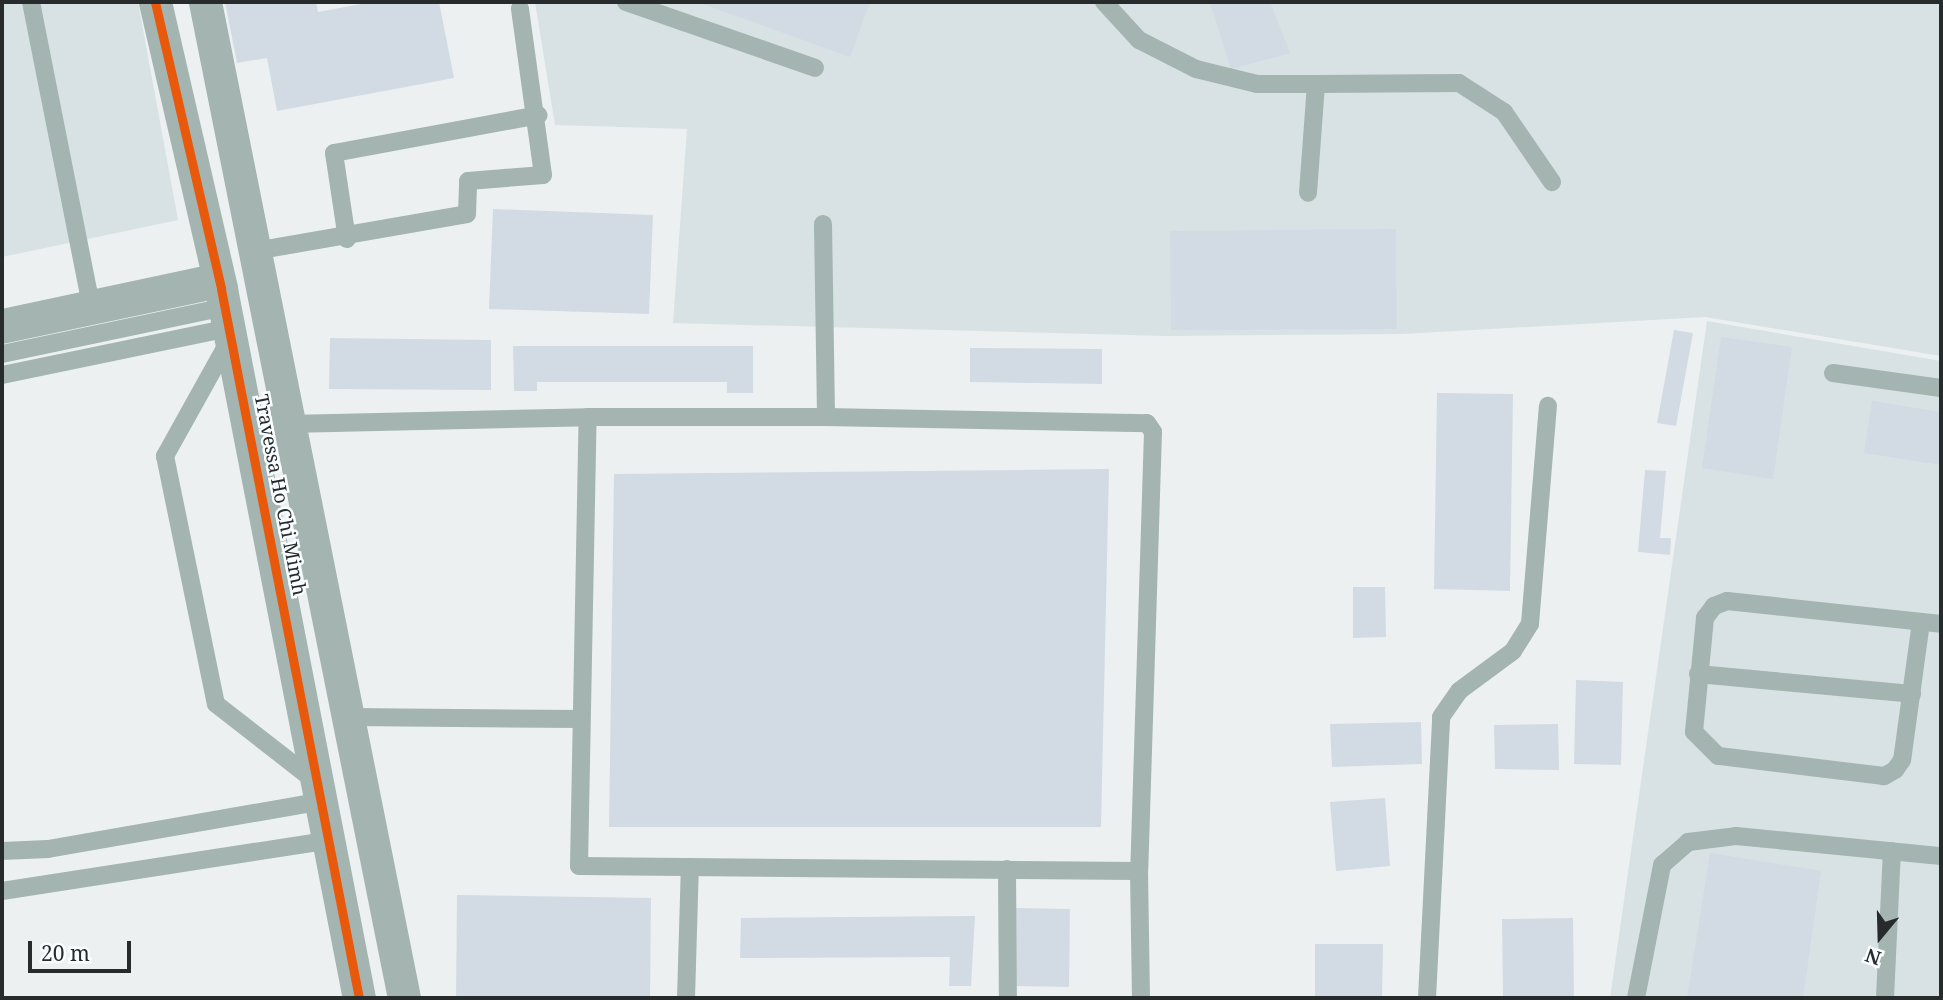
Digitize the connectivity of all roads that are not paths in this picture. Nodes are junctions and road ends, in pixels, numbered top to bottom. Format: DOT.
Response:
graph roads {
  1 [pos="31,2"];
  2 [pos="155,2"];
  3 [pos="205,2"];
  4 [pos="626,2"];
  5 [pos="1104,2"];
  6 [pos="520,9"];
  7 [pos="815,68"];
  8 [pos="1316,84"];
  9 [pos="539,115"];
  10 [pos="1552,182"];
  11 [pos="1308,193"];
  12 [pos="823,224"];
  13 [pos="347,239"];
  14 [pos="255,251"];
  15 [pos="90,299"];
  16 [pos="225,307"];
  17 [pos="2,318"];
  18 [pos="2,335"];
  19 [pos="2,354"];
  20 [pos="1833,373"];
  21 [pos="2,375"];
  22 [pos="1941,388"];
  23 [pos="1548,406"];
  24 [pos="588,417"];
  25 [pos="826,417"];
  26 [pos="289,424"];
  27 [pos="1921,622"];
  28 [pos="1941,624"];
  29 [pos="1699,674"];
  30 [pos="1912,694"];
  31 [pos="349,718"];
  32 [pos="580,719"];
  33 [pos="322,793"];
  34 [pos="331,841"];
  35 [pos="2,851"];
  36 [pos="1892,851"];
  37 [pos="1941,856"];
  38 [pos="690,867"];
  39 [pos="1007,869"];
  40 [pos="1139,871"];
  41 [pos="2,891"];
  42 [pos="359,998"];
  43 [pos="404,998"];
  44 [pos="686,998"];
  45 [pos="1008,998"];
  46 [pos="1140,998"];
  47 [pos="1427,998"];
  48 [pos="1636,998"];
  49 [pos="1885,998"];
  1 -- 15 [label="lane"];
  2 -- 16 [label="street, Travessa Ho Chi Mimh"];
  3 -- 14 [label="street, Travessa Ho Chi Mimh"];
  4 -- 7 [label="lane"];
  5 -- 8 [label="lane"];
  6 -- 9 [label="lane"];
  8 -- 10 [label="lane"];
  8 -- 11 [label="lane"];
  9 -- 13 [label="lane"];
  9 -- 13 [label="lane"];
  12 -- 25 [label="lane"];
  13 -- 14 [label="lane"];
  14 -- 26 [label="street, Travessa Ho Chi Mimh"];
  15 -- 16 [label="lane"];
  15 -- 17 [label="lane"];
  16 -- 18 [label="lane"];
  16 -- 19 [label="lane"];
  16 -- 21 [label="lane"];
  16 -- 33 [label="street, Travessa Ho Chi Mimh"];
  16 -- 33 [label="lane"];
  20 -- 22 [label="lane"];
  23 -- 47 [label="lane"];
  24 -- 25 [label="lane"];
  24 -- 26 [label="lane"];
  24 -- 32 [label="lane"];
  25 -- 40 [label="lane"];
  26 -- 31 [label="street, Travessa Ho Chi Mimh"];
  27 -- 28 [label="lane"];
  27 -- 29 [label="lane"];
  27 -- 30 [label="lane"];
  29 -- 30 [label="lane"];
  29 -- 30 [label="lane"];
  31 -- 32 [label="lane"];
  31 -- 43 [label="street, Travessa Ho Chi Mimh"];
  32 -- 38 [label="lane"];
  33 -- 34 [label="street, Travessa Ho Chi Mimh"];
  33 -- 35 [label="lane"];
  34 -- 41 [label="lane"];
  34 -- 42 [label="street, Travessa Ho Chi Mimh"];
  36 -- 37 [label="lane"];
  36 -- 48 [label="lane"];
  36 -- 49 [label="lane"];
  38 -- 39 [label="lane"];
  38 -- 44 [label="lane"];
  39 -- 40 [label="lane"];
  39 -- 45 [label="lane"];
  40 -- 46 [label="lane"];
}
